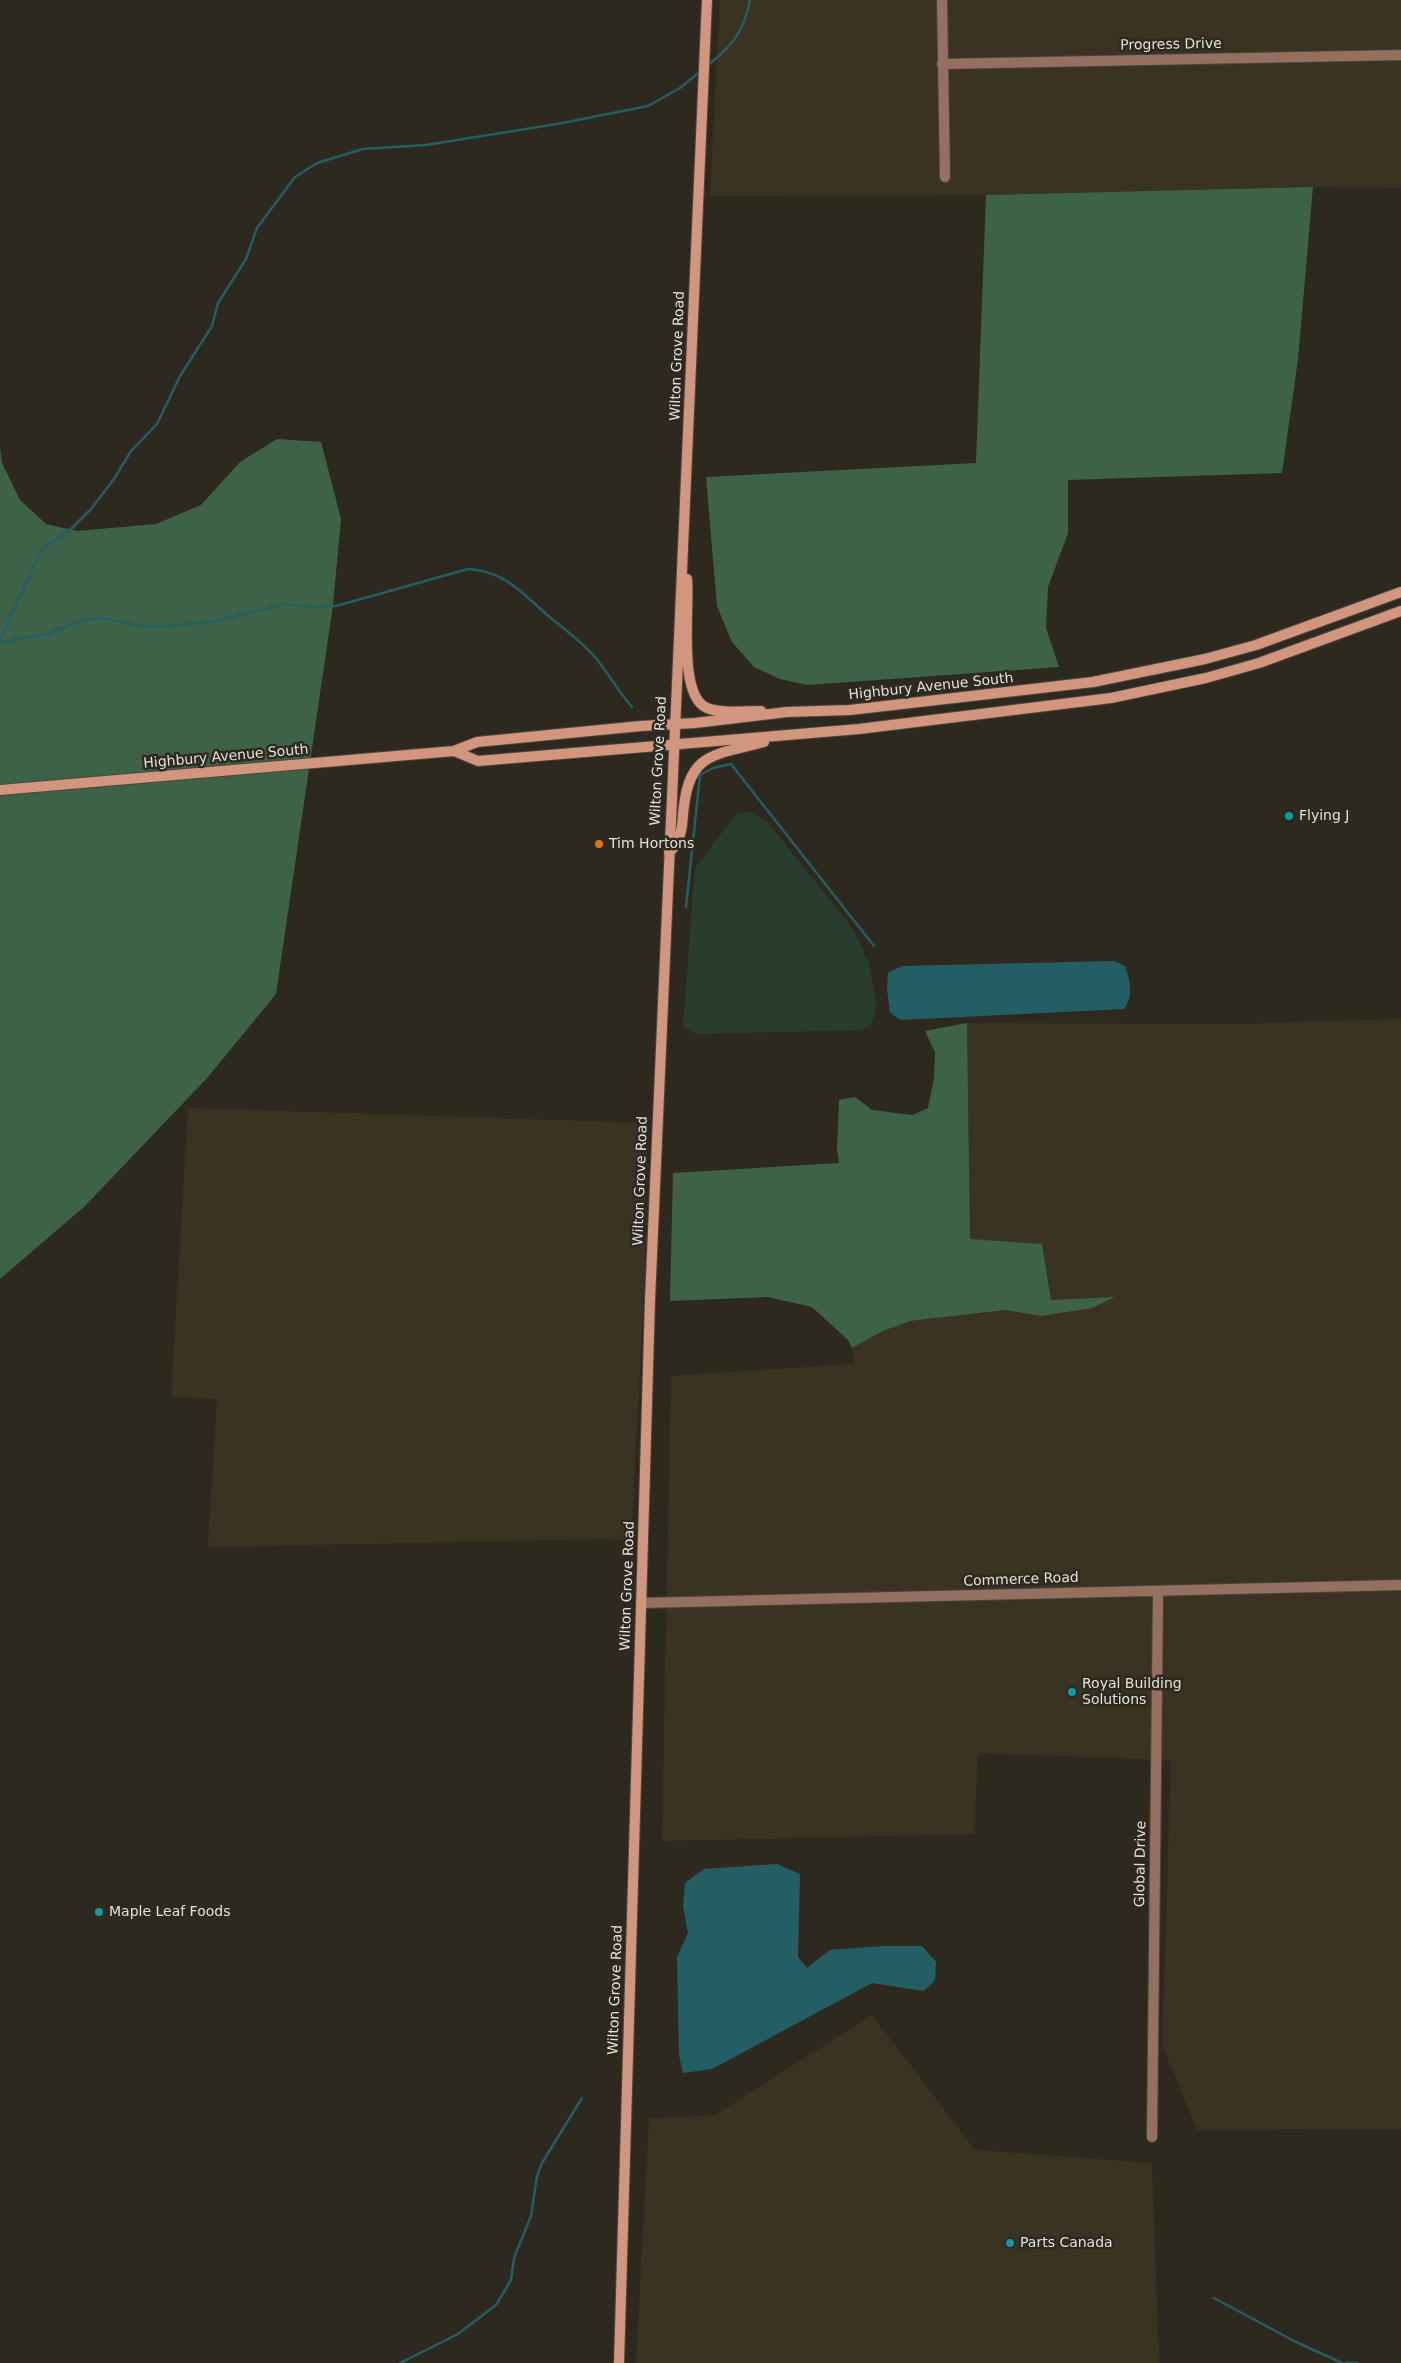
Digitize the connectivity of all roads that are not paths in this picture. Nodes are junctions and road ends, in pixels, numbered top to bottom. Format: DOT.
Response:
graph roads {
  1 [pos="707,0"];
  2 [pos="942,0"];
  3 [pos="1401,54"];
  4 [pos="942,64"];
  5 [pos="945,177"];
  6 [pos="684,544"];
  7 [pos="1401,592"];
  8 [pos="1401,611"];
  9 [pos="787,712"];
  10 [pos="674,724"];
  11 [pos="789,735"];
  12 [pos="673,744"];
  13 [pos="454,751"];
  14 [pos="0,790"];
  15 [pos="669,853"];
  16 [pos="1401,1585"];
  17 [pos="1158,1592"];
  18 [pos="641,1603"];
  19 [pos="1152,2137"];
  20 [pos="619,2363"];
  1 -- 6 [label="main road, Wilton Grove Road"];
  2 -- 4 [label="street"];
  3 -- 4 [label="street, Progress Drive"];
  4 -- 5 [label="street"];
  6 -- 9 [label="main road"];
  6 -- 10 [label="main road, Wilton Grove Road"];
  7 -- 9 [label="main road, Highbury Avenue South"];
  8 -- 11 [label="main road, Highbury Avenue South"];
  9 -- 10 [label="main road, Highbury Avenue South"];
  10 -- 12 [label="main road, Wilton Grove Road"];
  10 -- 13 [label="main road, Highbury Avenue South"];
  11 -- 12 [label="main road, Highbury Avenue South"];
  11 -- 15 [label="main road"];
  12 -- 13 [label="main road, Highbury Avenue South"];
  12 -- 15 [label="main road, Wilton Grove Road"];
  13 -- 14 [label="main road, Highbury Avenue South"];
  15 -- 18 [label="main road, Wilton Grove Road"];
  16 -- 17 [label="street, Commerce Road"];
  17 -- 18 [label="street, Commerce Road"];
  17 -- 19 [label="street, Global Drive"];
  18 -- 20 [label="main road, Wilton Grove Road"];
}
